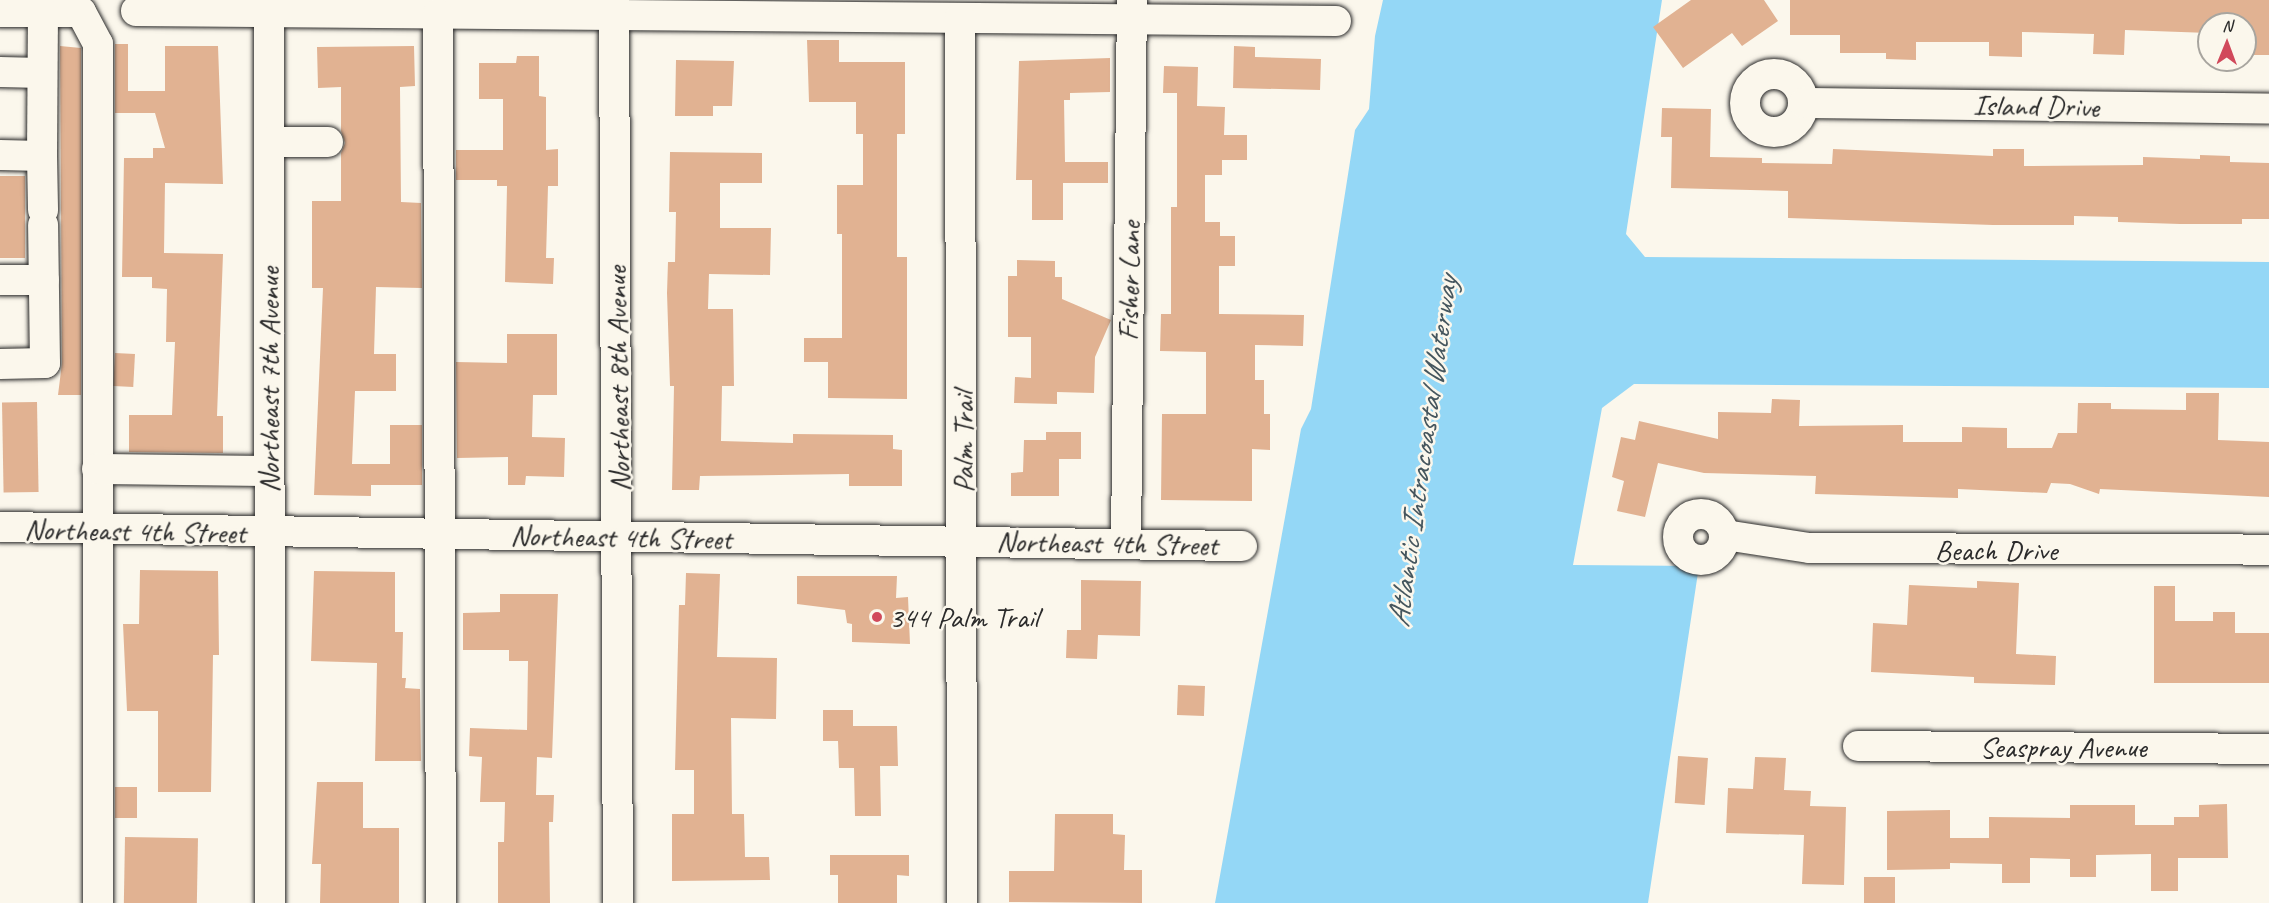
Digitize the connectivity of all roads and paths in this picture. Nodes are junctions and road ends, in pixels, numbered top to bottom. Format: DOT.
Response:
graph roads {
  1 [pos="269,7"];
  2 [pos="614,8"];
  3 [pos="58,9"];
  4 [pos="1132,10"];
  5 [pos="136,11"];
  6 [pos="0,12"];
  7 [pos="438,14"];
  8 [pos="960,18"];
  9 [pos="1336,21"];
  10 [pos="0,72"];
  11 [pos="42,73"];
  12 [pos="1804,103"];
  13 [pos="2269,109"];
  14 [pos="269,142"];
  15 [pos="328,142"];
  16 [pos="0,155"];
  17 [pos="42,156"];
  18 [pos="0,280"];
  19 [pos="44,280"];
  20 [pos="0,364"];
  21 [pos="97,469"];
  22 [pos="269,471"];
  23 [pos="0,527"];
  24 [pos="96,530"];
  25 [pos="269,534"];
  26 [pos="442,535"];
  27 [pos="1725,535"];
  28 [pos="619,537"];
  29 [pos="964,540"];
  30 [pos="1126,543"];
  31 [pos="1242,546"];
  32 [pos="2269,550"];
  33 [pos="1858,746"];
  34 [pos="2269,749"];
  35 [pos="98,903"];
  36 [pos="270,903"];
  37 [pos="441,903"];
  38 [pos="618,903"];
  39 [pos="962,903"];
  1 -- 5 [label="street"];
  1 -- 7 [label="street"];
  1 -- 14 [label="street, Northeast 7th Avenue"];
  2 -- 7 [label="street"];
  2 -- 8 [label="street"];
  2 -- 28 [label="street, Northeast 8th Avenue"];
  3 -- 6 [label="street"];
  3 -- 11 [label="street"];
  3 -- 21 [label="street"];
  4 -- 8 [label="street"];
  4 -- 9 [label="street"];
  4 -- 30 [label="street, Fisher Lane"];
  7 -- 26 [label="street"];
  8 -- 29 [label="street, Palm Trail"];
  10 -- 11 [label="street"];
  11 -- 17 [label="street"];
  12 -- 13 [label="street, Island Drive"];
  14 -- 15 [label="street"];
  14 -- 22 [label="street, Northeast 7th Avenue"];
  16 -- 17 [label="street"];
  17 -- 19 [label="street"];
  18 -- 19 [label="street"];
  19 -- 20 [label="street"];
  21 -- 22 [label="street"];
  21 -- 24 [label="street"];
  22 -- 25 [label="street, Northeast 7th Avenue"];
  23 -- 24 [label="street, Northeast 4th Street"];
  24 -- 25 [label="street, Northeast 4th Street"];
  24 -- 35 [label="street"];
  25 -- 26 [label="street, Northeast 4th Street"];
  25 -- 36 [label="street, Northeast 7th Avenue"];
  26 -- 28 [label="street, Northeast 4th Street"];
  26 -- 37 [label="street"];
  27 -- 32 [label="street, Beach Drive"];
  28 -- 29 [label="street, Northeast 4th Street"];
  28 -- 38 [label="street, Northeast 8th Avenue"];
  29 -- 30 [label="street, Northeast 4th Street"];
  29 -- 39 [label="street, Palm Trail"];
  30 -- 31 [label="street, Northeast 4th Street"];
  33 -- 34 [label="street, Seaspray Avenue"];
}
